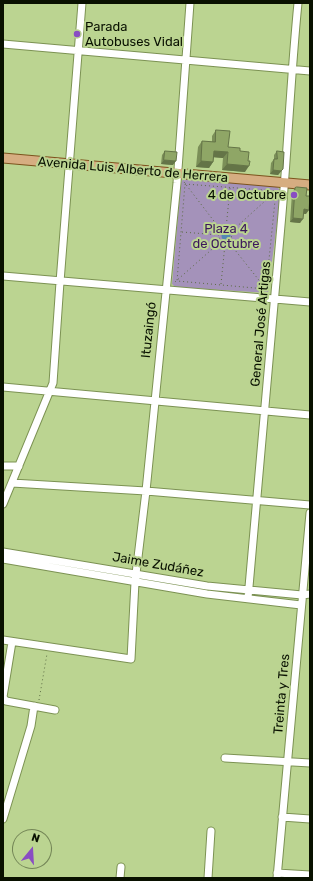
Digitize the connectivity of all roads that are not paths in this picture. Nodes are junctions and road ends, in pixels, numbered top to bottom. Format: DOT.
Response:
graph roads {
  1 [pos="82,3"];
  2 [pos="190,3"];
  3 [pos="298,3"];
  4 [pos="3,44"];
  5 [pos="78,51"];
  6 [pos="185,60"];
  7 [pos="292,69"];
  8 [pos="310,71"];
  9 [pos="3,158"];
  10 [pos="69,165"];
  11 [pos="178,174"];
  12 [pos="284,183"];
  13 [pos="310,185"];
  14 [pos="3,276"];
  15 [pos="60,282"];
  16 [pos="165,291"];
  17 [pos="275,300"];
  18 [pos="310,302"];
  19 [pos="3,387"];
  20 [pos="51,392"];
  21 [pos="154,400"];
  22 [pos="265,411"];
  23 [pos="310,415"];
  24 [pos="3,466"];
  25 [pos="18,466"];
  26 [pos="12,483"];
  27 [pos="146,491"];
  28 [pos="256,500"];
  29 [pos="3,504"];
  30 [pos="310,505"];
  31 [pos="310,513"];
  32 [pos="3,552"];
  33 [pos="3,559"];
  34 [pos="137,574"];
  35 [pos="135,582"];
  36 [pos="249,590"];
  37 [pos="306,595"];
  38 [pos="248,598"];
  39 [pos="301,605"];
  40 [pos="3,640"];
  41 [pos="12,642"];
  42 [pos="36,706"];
  43 [pos="55,710"];
  44 [pos="225,758"];
  45 [pos="288,762"];
  46 [pos="310,763"];
  47 [pos="4,810"];
  48 [pos="282,818"];
  49 [pos="310,819"];
  50 [pos="3,820"];
  51 [pos="211,831"];
  52 [pos="121,867"];
  53 [pos="277,875"];
  54 [pos="310,875"];
  55 [pos="120,878"];
  56 [pos="208,878"];
  1 -- 5 [label="street"];
  2 -- 6 [label="street, Ituzaingó"];
  3 -- 7 [label="street, General José Artigas"];
  4 -- 5 [label="street"];
  5 -- 6 [label="street"];
  5 -- 10 [label="street"];
  6 -- 7 [label="street"];
  6 -- 11 [label="street, Ituzaingó"];
  7 -- 8 [label="street"];
  7 -- 12 [label="street, General José Artigas"];
  9 -- 10 [label="main road, Avenida Luis Alberto de Herrera"];
  10 -- 11 [label="main road, Avenida Luis Alberto de Herrera"];
  10 -- 15 [label="street"];
  11 -- 12 [label="main road, Avenida Luis Alberto de Herrera"];
  11 -- 16 [label="street, Ituzaingó"];
  12 -- 13 [label="main road, Avenida Luis Alberto de Herrera"];
  12 -- 17 [label="street, General José Artigas"];
  14 -- 15 [label="street"];
  15 -- 16 [label="street"];
  15 -- 20 [label="street"];
  16 -- 17 [label="street"];
  16 -- 21 [label="street, Ituzaingó"];
  17 -- 18 [label="street"];
  17 -- 22 [label="street, General José Artigas"];
  19 -- 20 [label="street"];
  20 -- 21 [label="street"];
  20 -- 25 [label="street"];
  21 -- 22 [label="street"];
  21 -- 27 [label="street, Ituzaingó"];
  22 -- 23 [label="street"];
  22 -- 28 [label="street, General José Artigas"];
  24 -- 25 [label="street"];
  25 -- 26 [label="street"];
  26 -- 27 [label="street"];
  26 -- 29 [label="street"];
  27 -- 28 [label="street"];
  27 -- 34 [label="street, Ituzaingó"];
  28 -- 30 [label="street"];
  28 -- 36 [label="street, General José Artigas"];
  31 -- 37 [label="street, Treinta y Tres"];
  32 -- 34 [label="street, Jaime Zudáñez"];
  33 -- 35 [label="street, Jaime Zudáñez"];
  34 -- 35 [label="street, Ituzaingó"];
  34 -- 36 [label="street, Jaime Zudáñez"];
  35 -- 38 [label="street, Jaime Zudáñez"];
  35 -- 41 [label="street, Ituzaingó"];
  36 -- 37 [label="street, Jaime Zudáñez"];
  36 -- 38 [label="street, General José Artigas"];
  37 -- 39 [label="street, Treinta y Tres"];
  38 -- 39 [label="street, Jaime Zudáñez"];
  39 -- 45 [label="street, Treinta y Tres"];
  40 -- 41 [label="street"];
  41 -- 42 [label="street"];
  42 -- 43 [label="street"];
  42 -- 47 [label="street"];
  44 -- 45 [label="street"];
  45 -- 46 [label="street"];
  45 -- 48 [label="street, Treinta y Tres"];
  47 -- 50 [label="street"];
  48 -- 49 [label="street"];
  48 -- 53 [label="street, Treinta y Tres"];
  51 -- 56 [label="street"];
  52 -- 55 [label="street"];
  53 -- 54 [label="street"];
}
